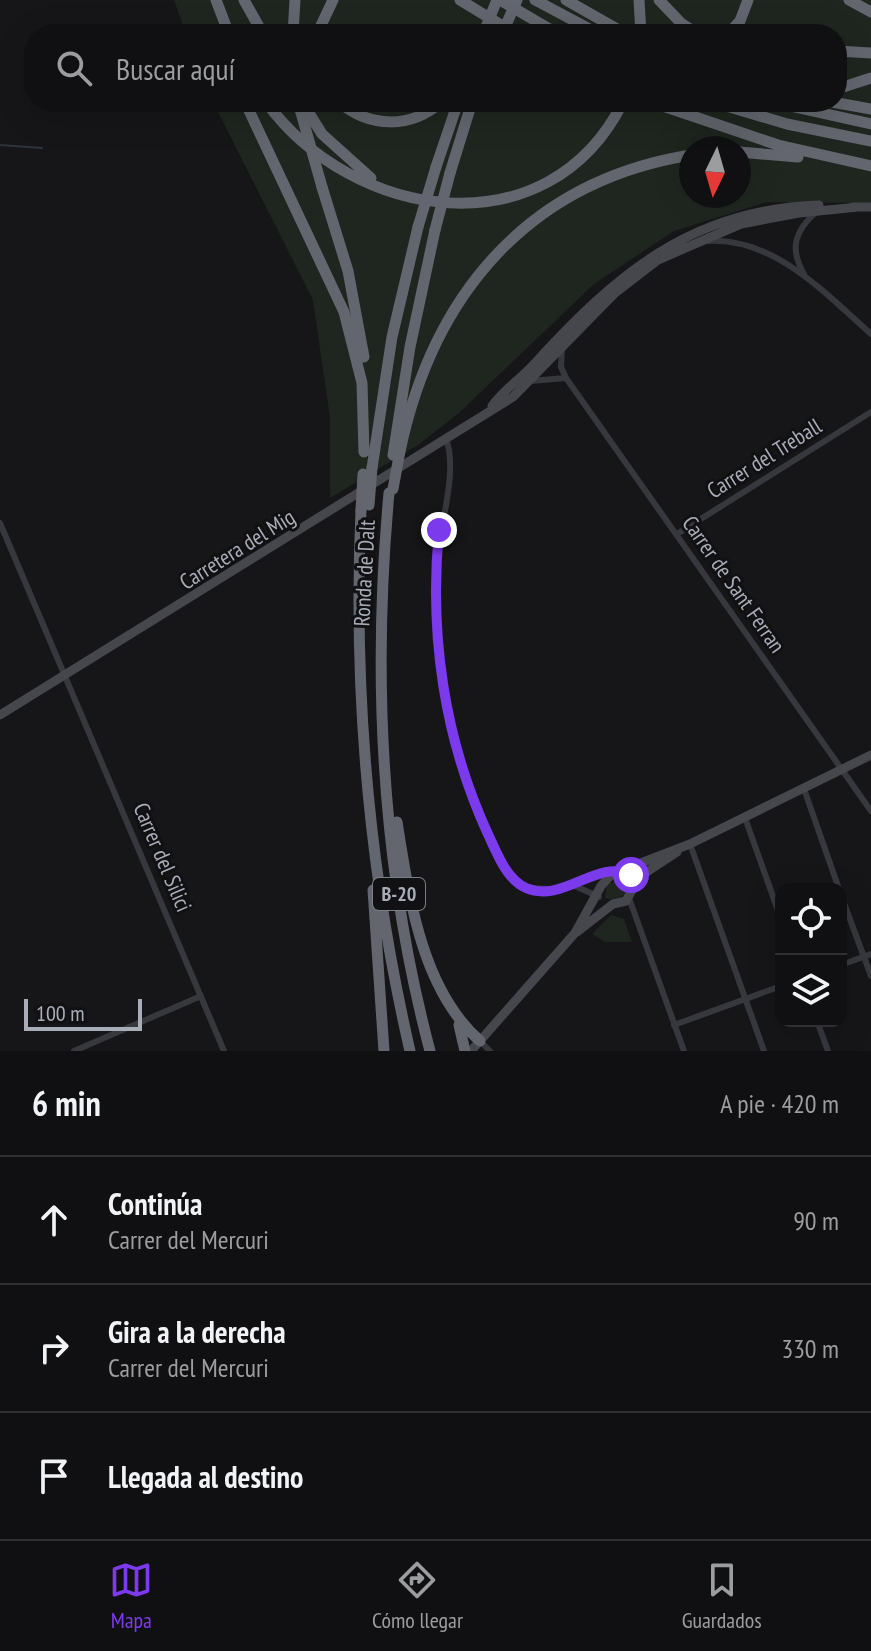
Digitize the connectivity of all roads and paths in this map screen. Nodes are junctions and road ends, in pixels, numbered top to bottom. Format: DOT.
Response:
graph roads {
  1 [pos="216,0"];
  2 [pos="244,0"];
  3 [pos="295,0"];
  4 [pos="333,0"];
  5 [pos="462,0"];
  6 [pos="491,0"];
  7 [pos="499,0"];
  8 [pos="535,0"];
  9 [pos="566,0"];
  10 [pos="659,0"];
  11 [pos="748,0"];
  12 [pos="849,0"];
  13 [pos="515,3"];
  14 [pos="640,4"];
  15 [pos="871,12"];
  16 [pos="606,23"];
  17 [pos="220,24"];
  18 [pos="225,24"];
  19 [pos="257,24"];
  20 [pos="294,24"];
  21 [pos="322,24"];
  22 [pos="482,24"];
  23 [pos="484,24"];
  24 [pos="496,24"];
  25 [pos="502,24"];
  26 [pos="511,24"];
  27 [pos="544,24"];
  28 [pos="580,24"];
  29 [pos="609,24"];
  30 [pos="639,24"];
  31 [pos="685,24"];
  32 [pos="737,24"];
  33 [pos="847,52"];
  34 [pos="871,53"];
  35 [pos="871,78"];
  36 [pos="847,86"];
  37 [pos="847,105"];
  38 [pos="871,109"];
  39 [pos="250,112"];
  40 [pos="275,112"];
  41 [pos="303,112"];
  42 [pos="307,112"];
  43 [pos="354,112"];
  44 [pos="425,112"];
  45 [pos="455,112"];
  46 [pos="469,112"];
  47 [pos="616,112"];
  48 [pos="681,112"];
  49 [pos="747,112"];
  50 [pos="817,112"];
  51 [pos="871,124"];
  52 [pos="871,141"];
  53 [pos="751,153"];
  54 [pos="679,158"];
  55 [pos="871,166"];
  56 [pos="404,196"];
  57 [pos="858,207"];
  58 [pos="871,207"];
  59 [pos="816,211"];
  60 [pos="689,244"];
  61 [pos="806,277"];
  62 [pos="871,334"];
  63 [pos="562,348"];
  64 [pos="566,378"];
  65 [pos="530,381"];
  66 [pos="515,385"];
  67 [pos="490,409"];
  68 [pos="871,412"];
  69 [pos="446,439"];
  70 [pos="364,452"];
  71 [pos="396,453"];
  72 [pos="368,471"];
  73 [pos="0,523"];
  74 [pos="677,534"];
  75 [pos="65,677"];
  76 [pos="0,715"];
  77 [pos="383,735"];
  78 [pos="871,755"];
  79 [pos="843,769"];
  80 [pos="804,789"];
  81 [pos="871,811"];
  82 [pos="745,818"];
  83 [pos="369,825"];
  84 [pos="690,844"];
  85 [pos="620,871"];
  86 [pos="635,882"];
  87 [pos="837,883"];
  88 [pos="573,885"];
  89 [pos="598,895"];
  90 [pos="629,898"];
  91 [pos="775,902"];
  92 [pos="613,904"];
  93 [pos="847,909"];
  94 [pos="575,933"];
  95 [pos="867,956"];
  96 [pos="847,963"];
  97 [pos="871,976"];
  98 [pos="775,988"];
  99 [pos="201,996"];
  100 [pos="746,999"];
  101 [pos="457,1021"];
  102 [pos="674,1025"];
  103 [pos="819,1027"];
  104 [pos="474,1048"];
  105 [pos="74,1051"];
  106 [pos="224,1051"];
  107 [pos="384,1051"];
  108 [pos="410,1051"];
  109 [pos="430,1051"];
  110 [pos="465,1051"];
  111 [pos="490,1051"];
  112 [pos="684,1051"];
  113 [pos="764,1051"];
  114 [pos="828,1051"];
  1 -- 17 [label="highway"];
  1 -- 18 [label="highway"];
  2 -- 19 [label="highway"];
  3 -- 20 [label="highway"];
  4 -- 21 [label="highway"];
  5 -- 24 [label="highway"];
  6 -- 22 [label="highway, bridge"];
  7 -- 13 [label="highway"];
  7 -- 23 [label="highway, bridge"];
  8 -- 28 [label="highway"];
  9 -- 16 [label="highway"];
  10 -- 31 [label="highway"];
  11 -- 32 [label="highway"];
  12 -- 15 [label="highway"];
  13 -- 25 [label="highway, bridge"];
  13 -- 26 [label="highway, bridge"];
  13 -- 27 [label="highway"];
  14 -- 30 [label="highway"];
  16 -- 29 [label="highway"];
  33 -- 34 [label="highway"];
  35 -- 36 [label="highway"];
  37 -- 38 [label="highway"];
  39 -- 70 [label="highway"];
  40 -- 56 [label="highway"];
  41 -- 70 [label="highway, bridge"];
  42 -- 56 [label="highway"];
  43 -- 44 [label="highway"];
  45 -- 72 [label="highway, B-20, bridge"];
  46 -- 71 [label="highway, Ronda de Dalt, bridge"];
  47 -- 56 [label="highway"];
  48 -- 55 [label="highway"];
  49 -- 52 [label="highway"];
  50 -- 51 [label="highway"];
  53 -- 55 [label="highway"];
  54 -- 71 [label="highway"];
  57 -- 58 [label="street, Carretera del Mig"];
  57 -- 59 [label="street, Carretera del Mig"];
  57 -- 66 [label="street, Carretera del Mig"];
  59 -- 60 [label="street, Carretera del Mig"];
  59 -- 61 [label="street"];
  60 -- 61 [label="street"];
  60 -- 63 [label="street, Carretera del Mig"];
  61 -- 62 [label="street"];
  63 -- 64 [label="street, Carrer de Sant Ferran"];
  63 -- 65 [label="street, Carretera del Mig"];
  64 -- 65 [label="street"];
  64 -- 74 [label="street, Carrer de Sant Ferran"];
  65 -- 66 [label="street"];
  65 -- 67 [label="street, Carretera del Mig"];
  66 -- 67 [label="street, Carretera del Mig"];
  67 -- 69 [label="street, Carretera del Mig"];
  68 -- 74 [label="street, Carrer del Treball"];
  69 -- 75 [label="street, Carretera del Mig"];
  69 -- 88 [label="street"];
  70 -- 72 [label="highway"];
  71 -- 77 [label="highway, Ronda de Dalt / B-20, bridge"];
  72 -- 83 [label="highway, Ronda de Dalt / B-20, bridge"];
  73 -- 75 [label="street, Carrer del Silici"];
  74 -- 79 [label="street, Carrer de Sant Ferran"];
  75 -- 76 [label="street, Carretera del Mig"];
  75 -- 99 [label="street, Carrer del Silici"];
  77 -- 101 [label="highway"];
  77 -- 109 [label="highway, Ronda de Dalt / B-20"];
  78 -- 79 [label="street"];
  79 -- 80 [label="street"];
  79 -- 81 [label="street, Carrer de Sant Ferran"];
  80 -- 82 [label="street"];
  80 -- 87 [label="street"];
  82 -- 84 [label="street"];
  82 -- 91 [label="street"];
  83 -- 107 [label="highway"];
  83 -- 108 [label="highway, Ronda de Dalt / B-20"];
  84 -- 85 [label="street"];
  84 -- 86 [label="street"];
  84 -- 100 [label="street"];
  85 -- 86 [label="street"];
  85 -- 88 [label="street"];
  85 -- 89 [label="street"];
  86 -- 90 [label="street"];
  88 -- 89 [label="street"];
  89 -- 92 [label="street"];
  89 -- 94 [label="street"];
  90 -- 92 [label="street"];
  90 -- 102 [label="street"];
  92 -- 94 [label="street"];
  93 -- 95 [label="street"];
  94 -- 104 [label="street"];
  95 -- 96 [label="street"];
  95 -- 97 [label="street"];
  98 -- 100 [label="street"];
  99 -- 105 [label="street"];
  99 -- 106 [label="street, Carrer del Silici"];
  100 -- 102 [label="street"];
  100 -- 113 [label="street"];
  101 -- 104 [label="highway"];
  101 -- 110 [label="highway"];
  102 -- 112 [label="street"];
  103 -- 114 [label="street"];
  104 -- 111 [label="street"];
}
